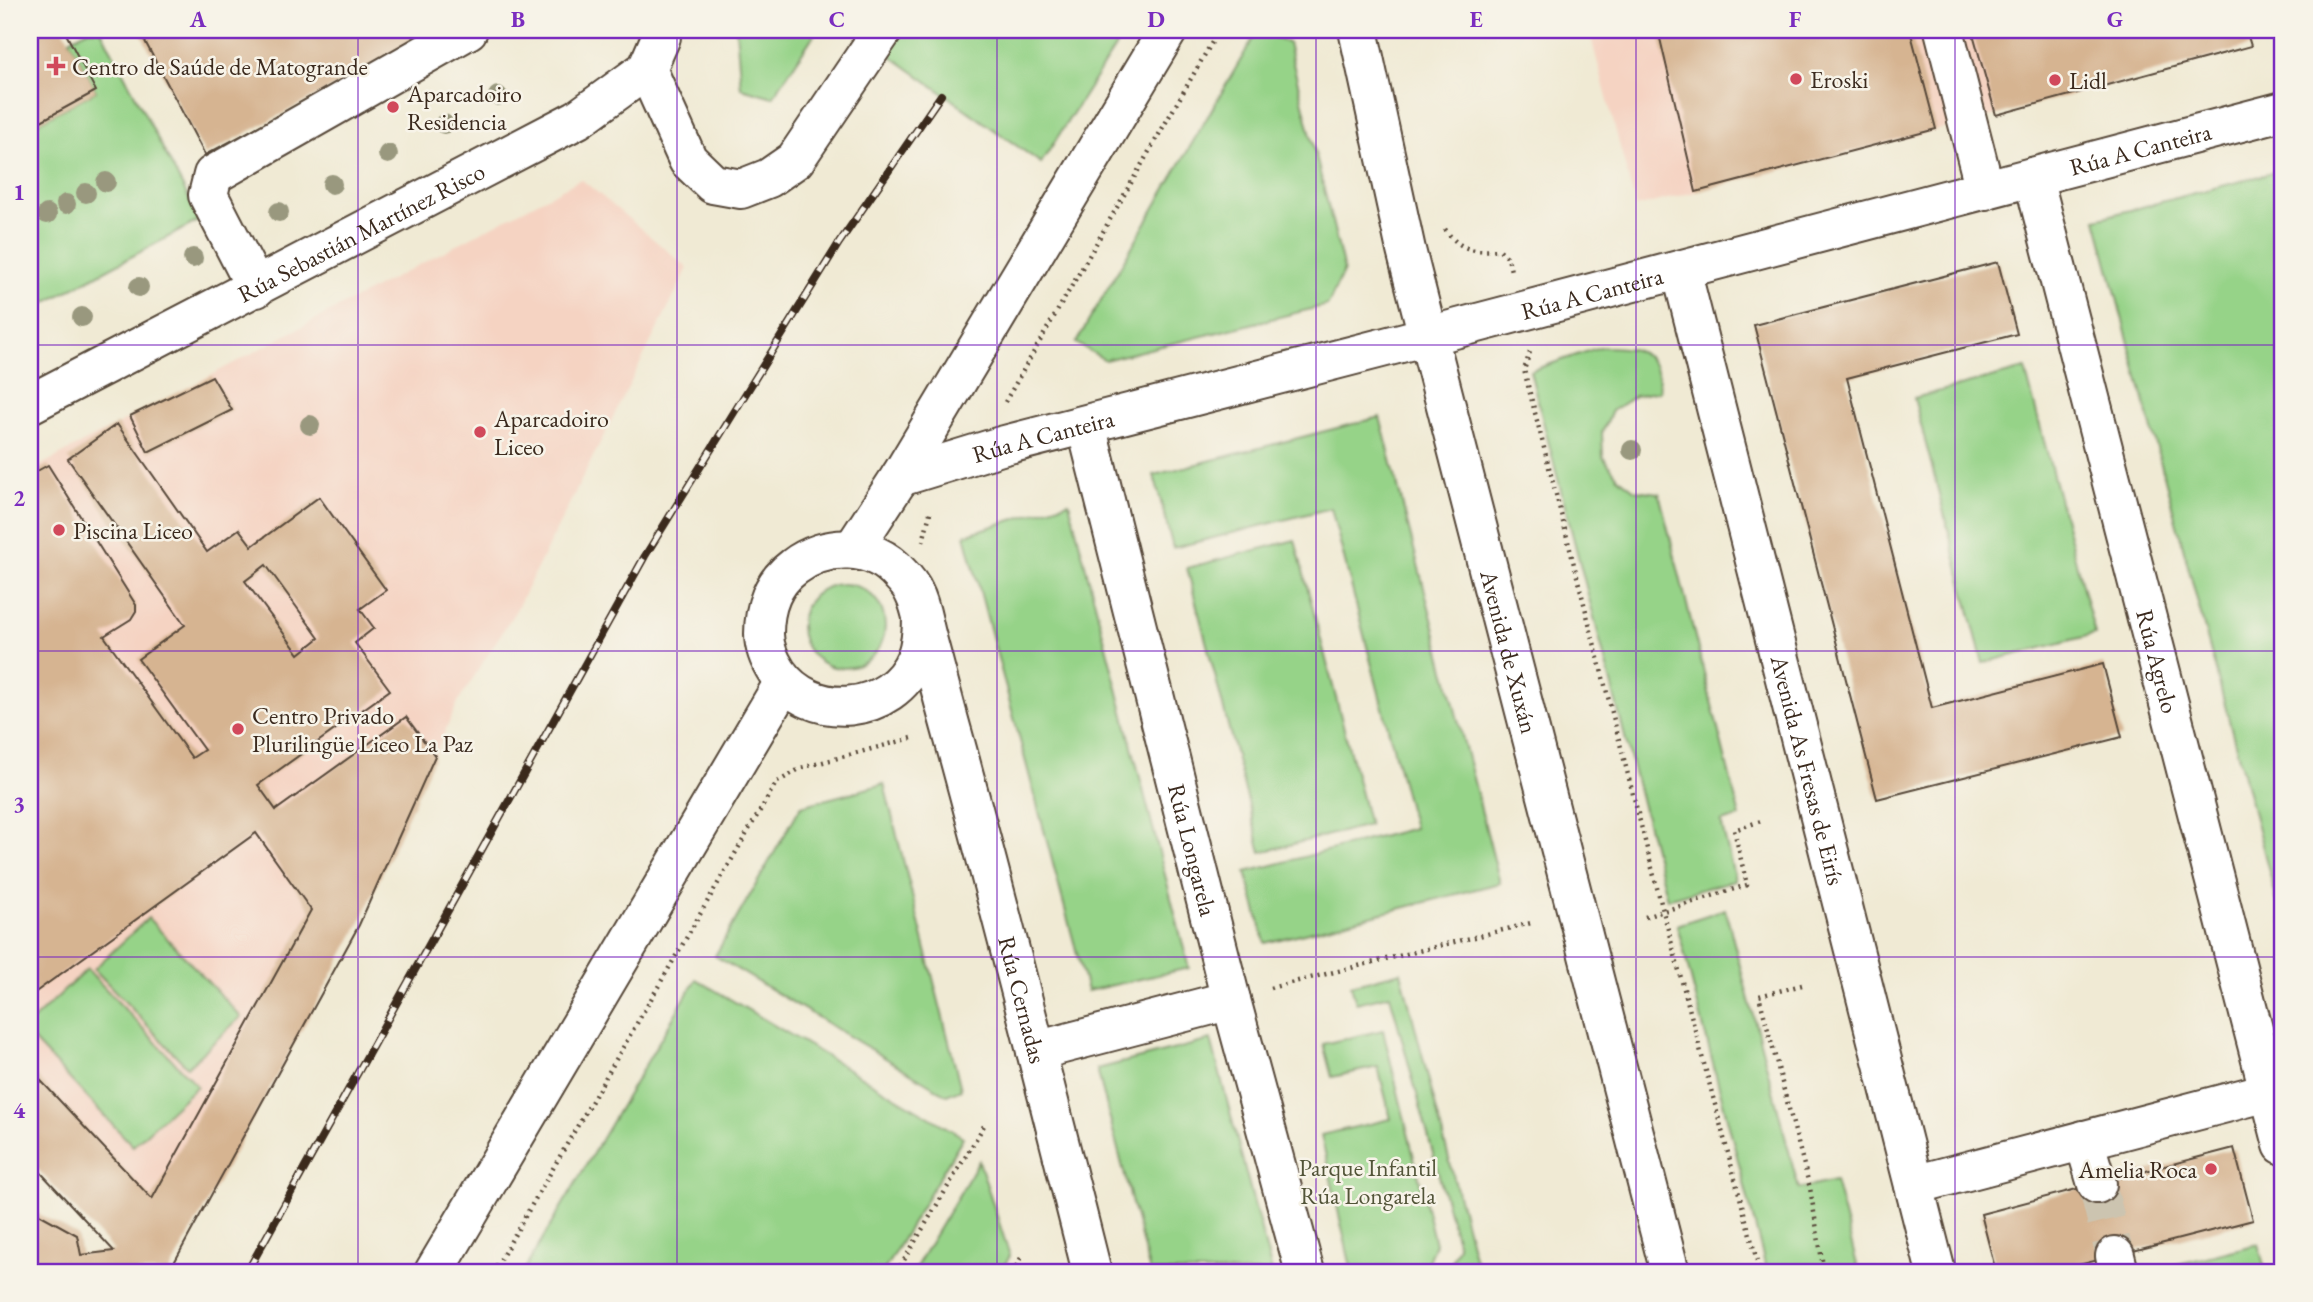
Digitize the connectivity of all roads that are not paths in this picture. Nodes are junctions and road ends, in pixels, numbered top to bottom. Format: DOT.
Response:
graph roads {
  1 [pos="468,30"];
  2 [pos="661,30"];
  3 [pos="883,30"];
  4 [pos="1168,30"];
  5 [pos="1358,30"];
  6 [pos="1944,30"];
  7 [pos="647,69"];
  8 [pos="2283,111"];
  9 [pos="2033,177"];
  10 [pos="1985,190"];
  11 [pos="1681,270"];
  12 [pos="256,288"];
  13 [pos="1428,336"];
  14 [pos="30,404"];
  15 [pos="1086,425"];
  16 [pos="900,477"];
  17 [pos="853,549"];
  18 [pos="922,618"];
  19 [pos="785,682"];
  20 [pos="889,693"];
  21 [pos="951,728"];
  22 [pos="1245,996"];
  23 [pos="1036,1051"];
  24 [pos="2277,1090"];
  25 [pos="2084,1140"];
  26 [pos="2283,1145"];
  27 [pos="2097,1184"];
  28 [pos="1914,1185"];
  29 [pos="434,1272"];
  30 [pos="1092,1272"];
  31 [pos="1304,1272"];
  32 [pos="1670,1272"];
  33 [pos="1936,1272"];
  1 -- 12 [label="street"];
  2 -- 7 [label="street"];
  3 -- 7 [label="street"];
  4 -- 16 [label="street"];
  5 -- 13 [label="street, Avenida de Xuxán"];
  6 -- 10 [label="street"];
  7 -- 12 [label="street, Rúa Sebastián Martínez Risco"];
  8 -- 9 [label="street, Rúa A Canteira"];
  9 -- 10 [label="street, Rúa A Canteira"];
  9 -- 24 [label="street, Rúa Agrelo"];
  10 -- 11 [label="street, Rúa A Canteira"];
  11 -- 13 [label="street, Rúa A Canteira"];
  11 -- 28 [label="street, Avenida As Fresas de Eirís"];
  12 -- 14 [label="street, Rúa Sebastián Martínez Risco"];
  13 -- 15 [label="street, Rúa A Canteira"];
  13 -- 32 [label="street, Avenida de Xuxán"];
  15 -- 16 [label="street, Rúa A Canteira"];
  15 -- 22 [label="street, Rúa Longarela"];
  16 -- 17 [label="street"];
  17 -- 18 [label="street"];
  17 -- 19 [label="street"];
  18 -- 20 [label="street"];
  18 -- 21 [label="street, Rúa Cernadas"];
  19 -- 20 [label="street"];
  19 -- 29 [label="street"];
  20 -- 21 [label="street"];
  21 -- 23 [label="street, Rúa Cernadas"];
  22 -- 23 [label="street"];
  22 -- 31 [label="street, Rúa Longarela"];
  23 -- 30 [label="street, Rúa Cernadas"];
  24 -- 25 [label="street"];
  24 -- 26 [label="street, Rúa Agrelo"];
  25 -- 27 [label="street"];
  25 -- 28 [label="street"];
  28 -- 33 [label="street, Avenida As Fresas de Eirís"];
}
